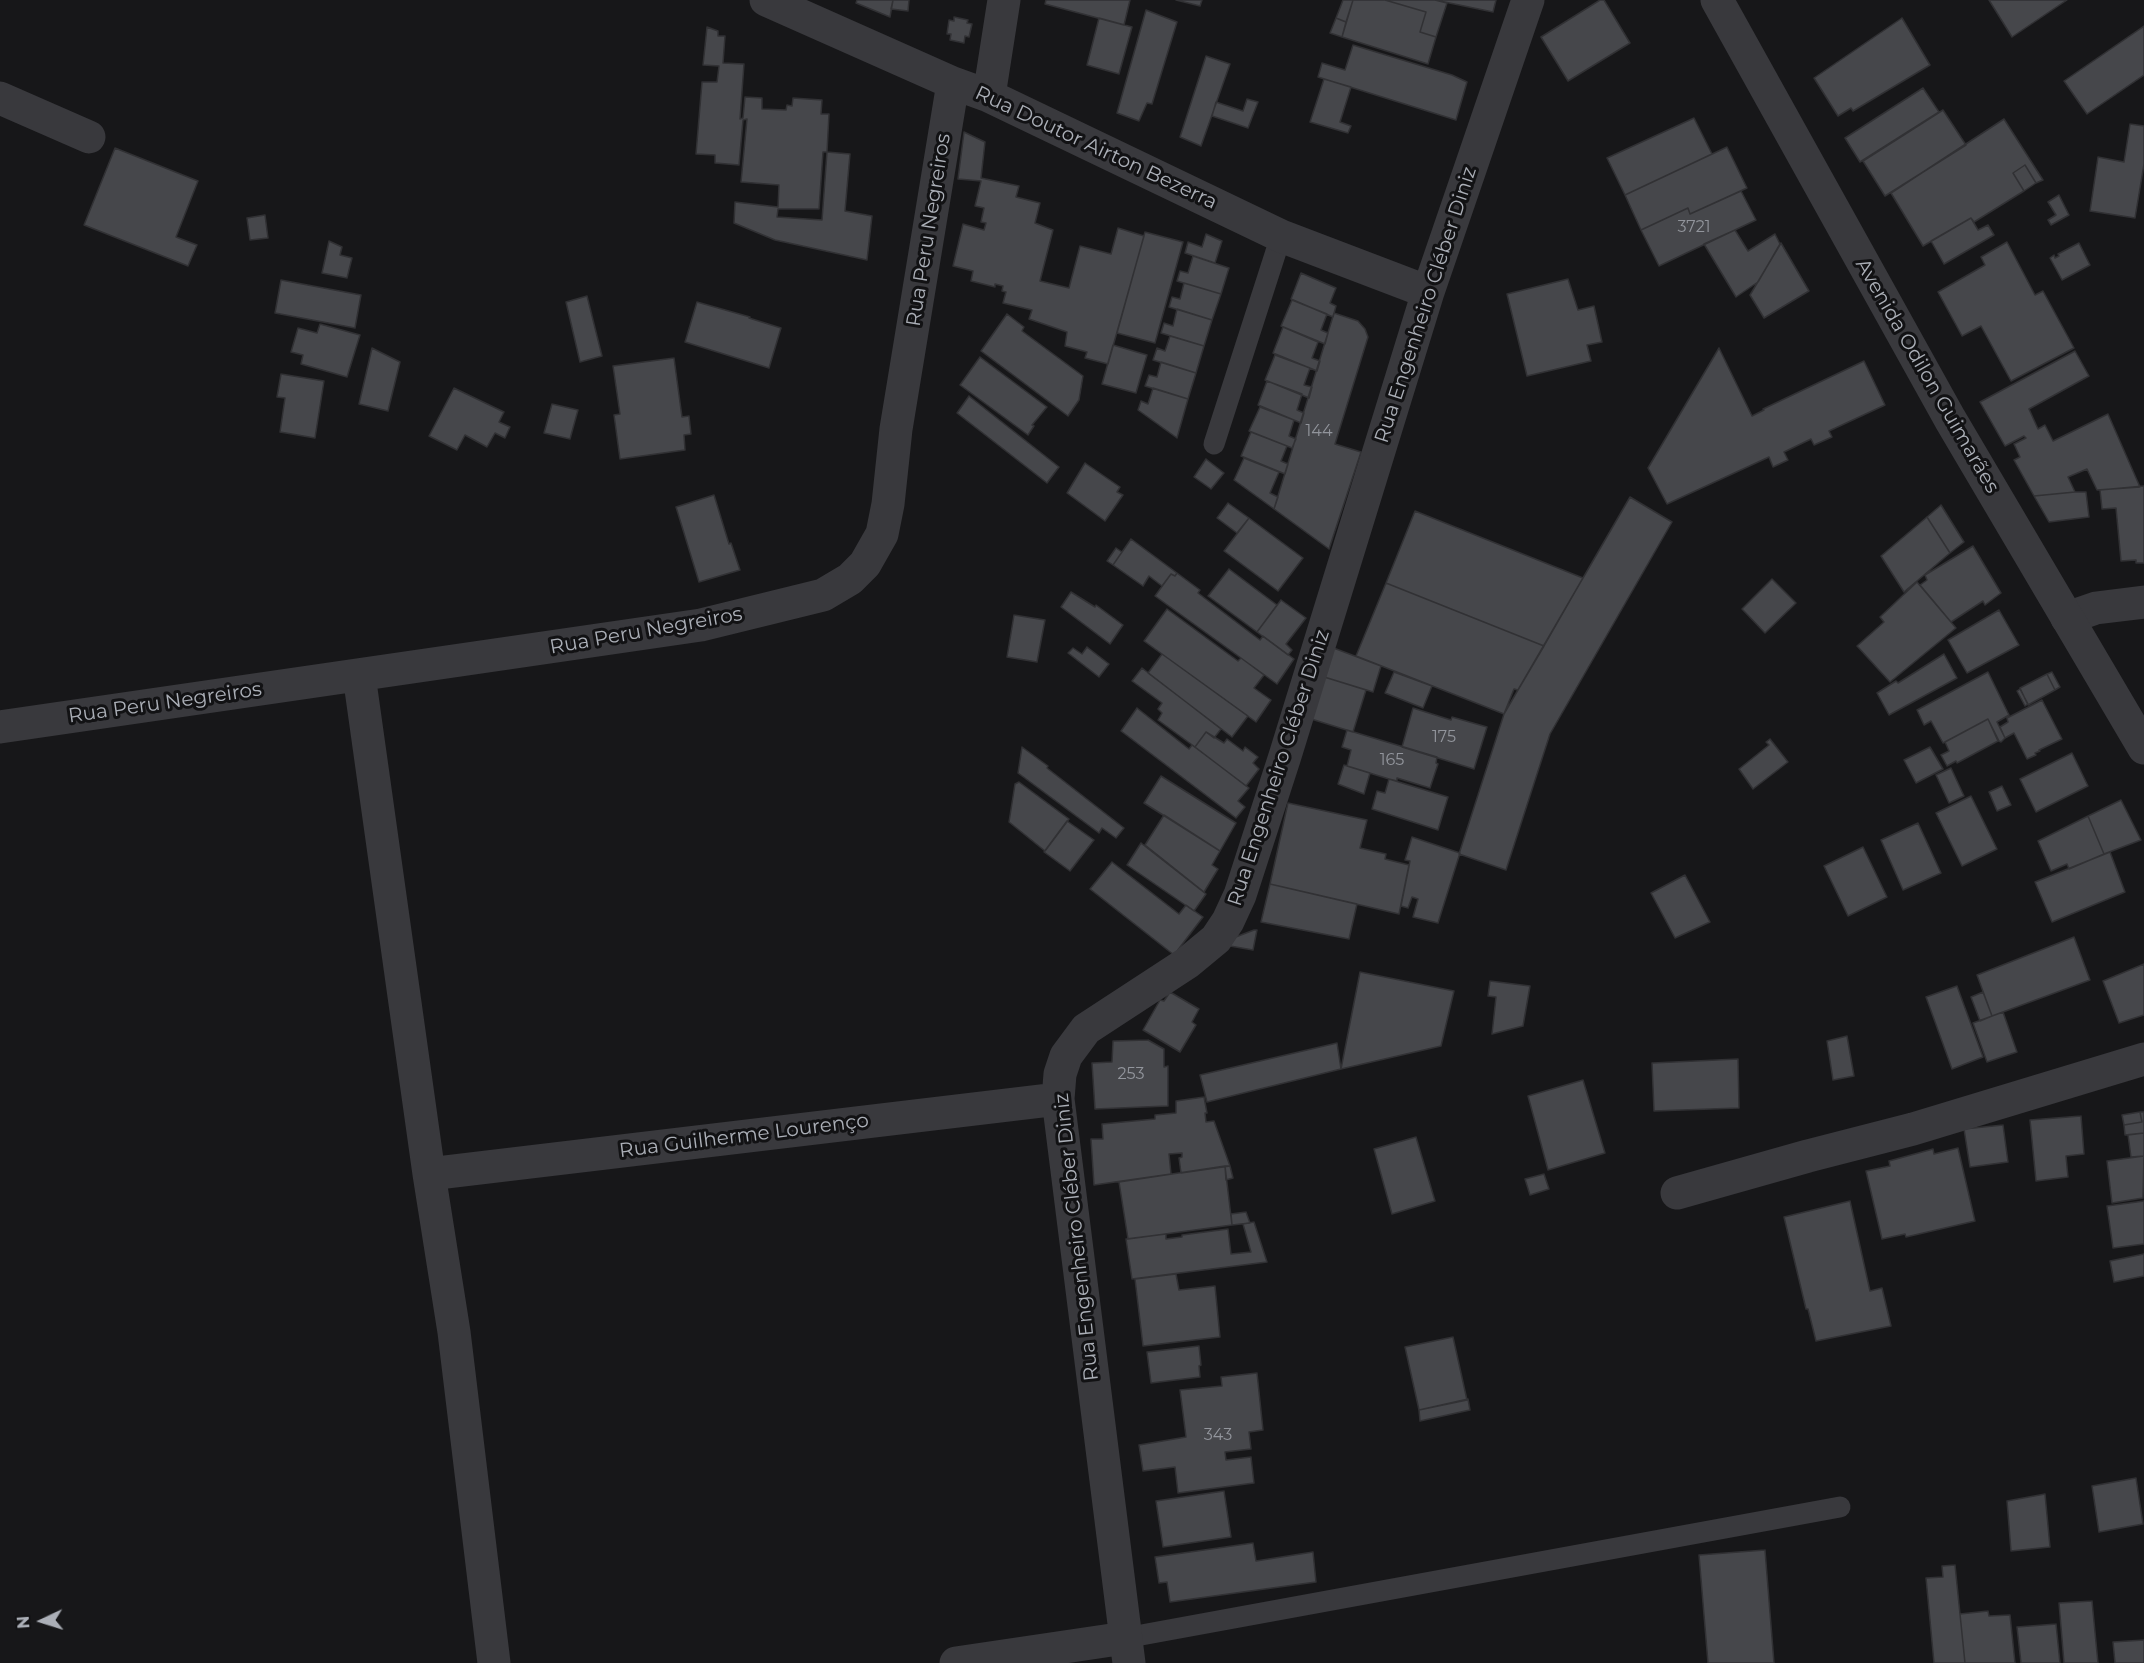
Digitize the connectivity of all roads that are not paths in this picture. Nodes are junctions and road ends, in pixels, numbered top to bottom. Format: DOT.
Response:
graph roads {
  1 [pos="766,0"];
  2 [pos="1004,0"];
  3 [pos="1528,0"];
  4 [pos="1717,0"];
  5 [pos="953,83"];
  6 [pos="989,96"];
  7 [pos="0,98"];
  8 [pos="89,138"];
  9 [pos="1281,236"];
  10 [pos="1428,292"];
  11 [pos="1214,444"];
  12 [pos="2144,602"];
  13 [pos="2067,618"];
  14 [pos="358,675"];
  15 [pos="0,728"];
  16 [pos="2144,748"];
  17 [pos="2144,1059"];
  18 [pos="1058,1099"];
  19 [pos="429,1174"];
  20 [pos="1677,1193"];
  21 [pos="1840,1507"];
  22 [pos="1127,1650"];
  23 [pos="494,1663"];
  24 [pos="956,1663"];
  1 -- 5 [label="street, Rua Doutor Airton Bezerra"];
  2 -- 6 [label="street"];
  3 -- 10 [label="street, Rua Engenheiro Cléber Diniz"];
  4 -- 13 [label="street, Avenida Odilon Guimarães"];
  5 -- 6 [label="street, Rua Doutor Airton Bezerra"];
  5 -- 14 [label="street, Rua Peru Negreiros"];
  6 -- 9 [label="street, Rua Doutor Airton Bezerra"];
  7 -- 8 [label="street"];
  9 -- 10 [label="street, Rua Doutor Airton Bezerra"];
  9 -- 11 [label="lane"];
  10 -- 18 [label="street, Rua Engenheiro Cléber Diniz"];
  12 -- 13 [label="street"];
  13 -- 16 [label="street, Avenida Odilon Guimarães"];
  14 -- 15 [label="street, Rua Peru Negreiros"];
  14 -- 19 [label="street"];
  17 -- 20 [label="street"];
  18 -- 19 [label="street, Rua Guilherme Lourenço"];
  18 -- 22 [label="street, Rua Engenheiro Cléber Diniz"];
  19 -- 23 [label="street"];
  21 -- 22 [label="lane"];
  22 -- 24 [label="street"];
}
